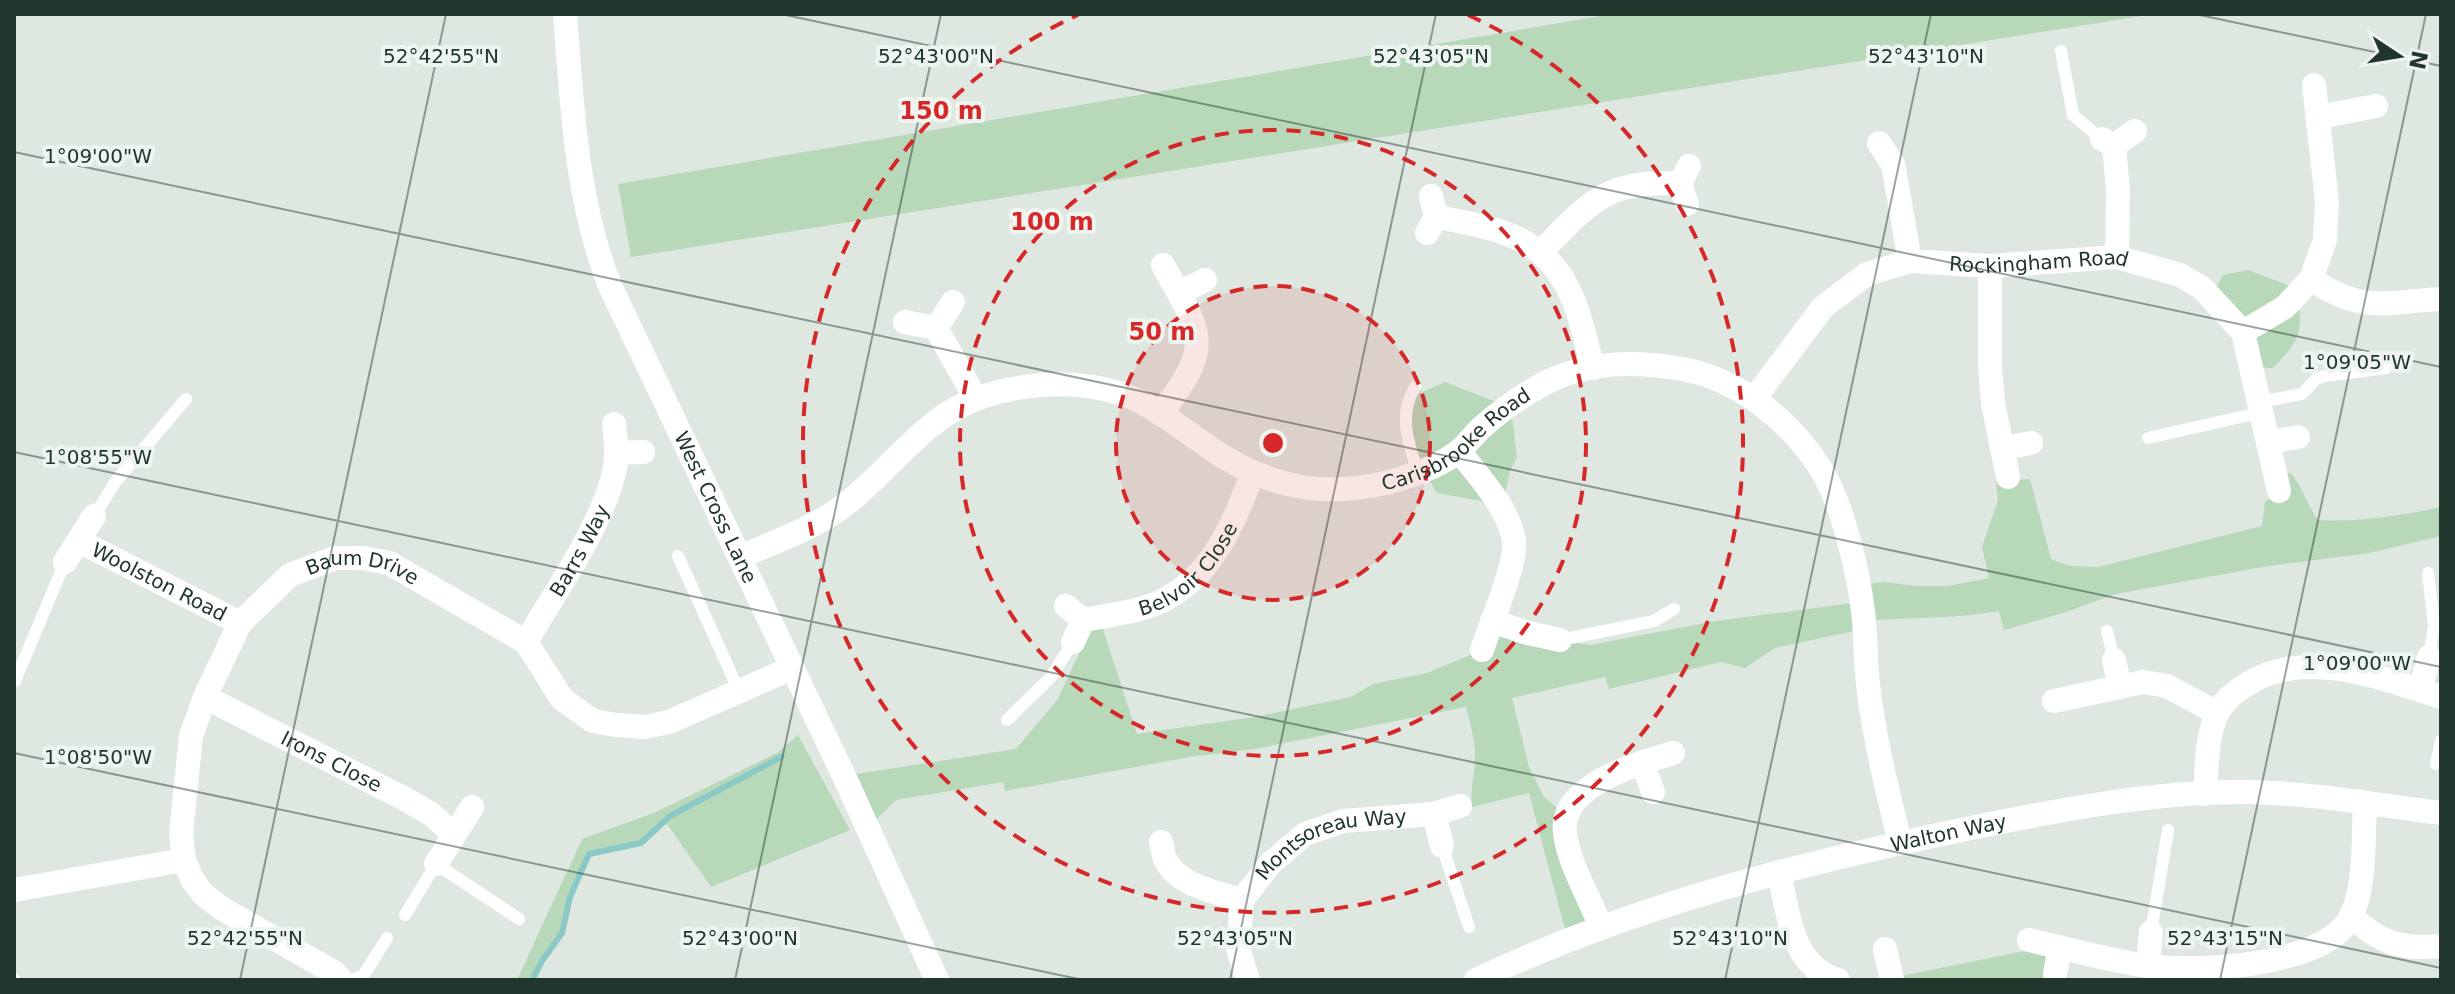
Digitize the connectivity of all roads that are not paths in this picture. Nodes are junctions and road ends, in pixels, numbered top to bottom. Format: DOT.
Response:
graph roads {
  1 [pos="565,14"];
  2 [pos="2061,51"];
  3 [pos="2314,85"];
  4 [pos="2376,106"];
  5 [pos="2319,117"];
  6 [pos="2135,131"];
  7 [pos="2107,142"];
  8 [pos="1879,143"];
  9 [pos="1685,184"];
  10 [pos="1431,215"];
  11 [pos="1541,252"];
  12 [pos="2117,257"];
  13 [pos="1910,261"];
  14 [pos="1163,265"];
  15 [pos="1990,266"];
  16 [pos="2311,279"];
  17 [pos="1205,280"];
  18 [pos="1179,293"];
  19 [pos="2441,299"];
  20 [pos="953,302"];
  21 [pos="905,322"];
  22 [pos="936,328"];
  23 [pos="2243,332"];
  24 [pos="1593,368"];
  25 [pos="2386,368"];
  26 [pos="1415,387"];
  27 [pos="186,399"];
  28 [pos="976,399"];
  29 [pos="1754,399"];
  30 [pos="2261,407"];
  31 [pos="1160,414"];
  32 [pos="614,424"];
  33 [pos="2298,437"];
  34 [pos="2148,438"];
  35 [pos="2270,442"];
  36 [pos="2031,443"];
  37 [pos="2004,448"];
  38 [pos="1459,451"];
  39 [pos="643,452"];
  40 [pos="617,453"];
  41 [pos="1418,472"];
  42 [pos="1253,473"];
  43 [pos="2008,477"];
  44 [pos="2279,491"];
  45 [pos="94,516"];
  46 [pos="79,541"];
  47 [pos="678,556"];
  48 [pos="740,557"];
  49 [pos="65,562"];
  50 [pos="2428,573"];
  51 [pos="1674,609"];
  52 [pos="1492,621"];
  53 [pos="240,623"];
  54 [pos="2107,631"];
  55 [pos="1560,640"];
  56 [pos="526,642"];
  57 [pos="1073,642"];
  58 [pos="1482,650"];
  59 [pos="2429,657"];
  60 [pos="2114,660"];
  61 [pos="792,668"];
  62 [pos="15,681"];
  63 [pos="2120,687"];
  64 [pos="739,691"];
  65 [pos="2430,694"];
  66 [pos="205,697"];
  67 [pos="2054,701"];
  68 [pos="2217,713"];
  69 [pos="1007,720"];
  70 [pos="2441,741"];
  71 [pos="1673,753"];
  72 [pos="1642,762"];
  73 [pos="2436,764"];
  74 [pos="1653,792"];
  75 [pos="2205,794"];
  76 [pos="2365,803"];
  77 [pos="1460,806"];
  78 [pos="472,807"];
  79 [pos="2441,813"];
  80 [pos="1434,814"];
  81 [pos="2168,830"];
  82 [pos="454,835"];
  83 [pos="1161,842"];
  84 [pos="1900,842"];
  85 [pos="1442,846"];
  86 [pos="184,860"];
  87 [pos="436,864"];
  88 [pos="1779,872"];
  89 [pos="14,890"];
  90 [pos="1242,900"];
  91 [pos="405,915"];
  92 [pos="2352,917"];
  93 [pos="519,919"];
  94 [pos="1469,927"];
  95 [pos="1601,927"];
  96 [pos="2151,932"];
  97 [pos="387,938"];
  98 [pos="2029,940"];
  99 [pos="2441,946"];
  100 [pos="2060,947"];
  101 [pos="1885,949"];
  102 [pos="2148,966"];
  103 [pos="2055,974"];
  104 [pos="1887,979"];
  105 [pos="341,980"];
  106 [pos="351,980"];
  107 [pos="937,980"];
  108 [pos="1248,980"];
  109 [pos="1476,980"];
  110 [pos="1838,980"];
  1 -- 48 [label="street, West Cross Lane"];
  2 -- 7 [label="lane"];
  3 -- 5 [label="street"];
  4 -- 5 [label="street"];
  5 -- 16 [label="street"];
  6 -- 7 [label="street"];
  7 -- 12 [label="street"];
  8 -- 13 [label="street"];
  9 -- 11 [label="street"];
  10 -- 11 [label="street"];
  11 -- 24 [label="street"];
  12 -- 15 [label="street, Rockingham Road"];
  12 -- 23 [label="street, Rockingham Road"];
  13 -- 15 [label="street, Rockingham Road"];
  13 -- 29 [label="street, Rockingham Road"];
  14 -- 18 [label="street"];
  15 -- 37 [label="street"];
  16 -- 19 [label="street"];
  16 -- 23 [label="street"];
  17 -- 18 [label="street"];
  18 -- 31 [label="street"];
  20 -- 22 [label="street"];
  21 -- 22 [label="street"];
  22 -- 28 [label="street"];
  23 -- 30 [label="street"];
  24 -- 29 [label="street, Carisbrooke Road"];
  24 -- 38 [label="street, Carisbrooke Road"];
  25 -- 30 [label="lane"];
  26 -- 41 [label="lane"];
  27 -- 45 [label="lane"];
  28 -- 31 [label="street, Carisbrooke Road"];
  28 -- 48 [label="street, Carisbrooke Road"];
  29 -- 84 [label="street, Carisbrooke Road"];
  30 -- 34 [label="lane"];
  30 -- 35 [label="street"];
  31 -- 42 [label="street, Carisbrooke Road"];
  32 -- 40 [label="street, Barrs Way"];
  33 -- 35 [label="street"];
  35 -- 44 [label="street"];
  36 -- 37 [label="street"];
  37 -- 43 [label="street"];
  38 -- 41 [label="street, Carisbrooke Road"];
  38 -- 52 [label="street"];
  39 -- 40 [label="street"];
  40 -- 56 [label="street, Barrs Way"];
  41 -- 42 [label="street, Carisbrooke Road"];
  42 -- 57 [label="street, Belvoir Close"];
  45 -- 46 [label="street"];
  46 -- 49 [label="street"];
  46 -- 53 [label="street, Woolston Road"];
  47 -- 64 [label="lane"];
  48 -- 61 [label="street, West Cross Lane"];
  49 -- 62 [label="lane"];
  50 -- 59 [label="lane"];
  51 -- 55 [label="lane"];
  52 -- 55 [label="street"];
  52 -- 58 [label="street"];
  53 -- 56 [label="street, Baum Drive"];
  53 -- 66 [label="street, Baum Drive"];
  54 -- 60 [label="lane"];
  56 -- 64 [label="street, Baum Drive"];
  57 -- 69 [label="lane"];
  59 -- 65 [label="street"];
  60 -- 63 [label="street"];
  61 -- 64 [label="street, Baum Drive"];
  61 -- 107 [label="street, West Cross Lane"];
  63 -- 67 [label="street"];
  63 -- 68 [label="street"];
  65 -- 68 [label="street"];
  66 -- 82 [label="street, Irons Close"];
  66 -- 86 [label="street, Baum Drive"];
  68 -- 75 [label="street"];
  70 -- 73 [label="lane"];
  71 -- 72 [label="street"];
  72 -- 74 [label="street"];
  72 -- 95 [label="street"];
  75 -- 76 [label="street, Walton Way"];
  75 -- 84 [label="street, Walton Way"];
  76 -- 79 [label="street, Walton Way"];
  76 -- 92 [label="street"];
  77 -- 80 [label="street, Montsoreau Way"];
  78 -- 82 [label="street"];
  80 -- 85 [label="street, Montsoreau Way"];
  80 -- 90 [label="street, Montsoreau Way"];
  81 -- 96 [label="lane"];
  82 -- 87 [label="street"];
  83 -- 90 [label="street, Montsoreau Way"];
  84 -- 88 [label="street, Walton Way"];
  85 -- 94 [label="lane"];
  86 -- 89 [label="street"];
  86 -- 105 [label="street, Baum Drive"];
  87 -- 91 [label="lane"];
  87 -- 93 [label="lane"];
  88 -- 95 [label="street, Walton Way"];
  88 -- 110 [label="street"];
  90 -- 108 [label="street, Montsoreau Way"];
  92 -- 99 [label="street"];
  92 -- 102 [label="street"];
  95 -- 109 [label="street, Walton Way"];
  96 -- 102 [label="street"];
  97 -- 106 [label="lane"];
  98 -- 100 [label="street"];
  100 -- 102 [label="street"];
  100 -- 103 [label="street"];
  101 -- 104 [label="street"];
}
